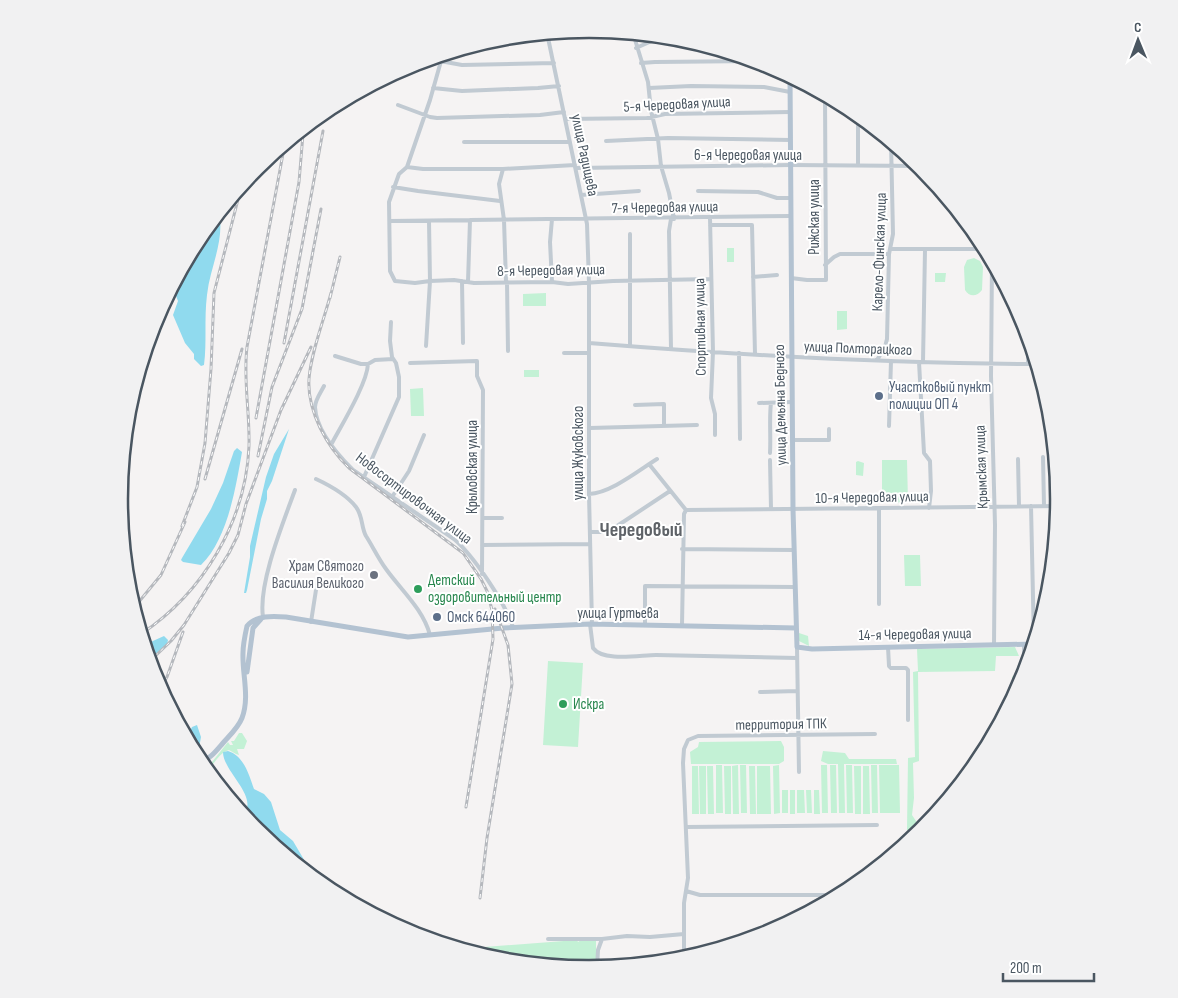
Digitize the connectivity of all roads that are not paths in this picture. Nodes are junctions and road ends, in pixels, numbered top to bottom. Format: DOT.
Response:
graph roads {
  1 [pos="548,39"];
  2 [pos="634,40"];
  3 [pos="651,41"];
  4 [pos="636,48"];
  5 [pos="443,61"];
  6 [pos="734,61"];
  7 [pos="441,62"];
  8 [pos="554,63"];
  9 [pos="641,63"];
  10 [pos="790,84"];
  11 [pos="558,86"];
  12 [pos="433,88"];
  13 [pos="649,88"];
  14 [pos="790,92"];
  15 [pos="825,102"];
  16 [pos="398,105"];
  17 [pos="564,112"];
  18 [pos="790,112"];
  19 [pos="424,114"];
  20 [pos="653,117"];
  21 [pos="566,119"];
  22 [pos="858,124"];
  23 [pos="658,139"];
  24 [pos="790,140"];
  25 [pos="606,141"];
  26 [pos="464,142"];
  27 [pos="570,142"];
  28 [pos="891,151"];
  29 [pos="790,165"];
  30 [pos="576,166"];
  31 [pos="661,166"];
  32 [pos="826,166"];
  33 [pos="858,166"];
  34 [pos="892,166"];
  35 [pos="908,166"];
  36 [pos="407,167"];
  37 [pos="503,169"];
  38 [pos="394,187"];
  39 [pos="639,191"];
  40 [pos="698,191"];
  41 [pos="582,195"];
  42 [pos="790,198"];
  43 [pos="500,201"];
  44 [pos="790,216"];
  45 [pos="710,218"];
  46 [pos="552,219"];
  47 [pos="586,219"];
  48 [pos="673,219"];
  49 [pos="470,220"];
  50 [pos="504,220"];
  51 [pos="390,221"];
  52 [pos="429,221"];
  53 [pos="710,225"];
  54 [pos="630,234"];
  55 [pos="977,249"];
  56 [pos="925,250"];
  57 [pos="890,252"];
  58 [pos="825,265"];
  59 [pos="992,274"];
  60 [pos="777,275"];
  61 [pos="753,277"];
  62 [pos="791,278"];
  63 [pos="711,279"];
  64 [pos="992,279"];
  65 [pos="670,280"];
  66 [pos="430,281"];
  67 [pos="462,281"];
  68 [pos="631,281"];
  69 [pos="468,282"];
  70 [pos="506,282"];
  71 [pos="552,282"];
  72 [pos="589,283"];
  73 [pos="391,322"];
  74 [pos="463,343"];
  75 [pos="589,343"];
  76 [pos="426,346"];
  77 [pos="630,346"];
  78 [pos="670,349"];
  79 [pos="508,352"];
  80 [pos="713,352"];
  81 [pos="564,353"];
  82 [pos="589,353"];
  83 [pos="739,353"];
  84 [pos="755,354"];
  85 [pos="335,356"];
  86 [pos="792,356"];
  87 [pos="1028,357"];
  88 [pos="393,359"];
  89 [pos="877,360"];
  90 [pos="891,361"];
  91 [pos="410,362"];
  92 [pos="921,362"];
  93 [pos="368,364"];
  94 [pos="991,364"];
  95 [pos="1028,364"];
  96 [pos="324,386"];
  97 [pos="792,402"];
  98 [pos="759,403"];
  99 [pos="771,403"];
  100 [pos="635,405"];
  101 [pos="664,425"];
  102 [pos="697,425"];
  103 [pos="889,426"];
  104 [pos="590,428"];
  105 [pos="829,429"];
  106 [pos="424,435"];
  107 [pos="715,435"];
  108 [pos="740,439"];
  109 [pos="793,440"];
  110 [pos="331,445"];
  111 [pos="770,453"];
  112 [pos="1043,457"];
  113 [pos="657,458"];
  114 [pos="770,460"];
  115 [pos="1018,460"];
  116 [pos="649,464"];
  117 [pos="364,477"];
  118 [pos="316,479"];
  119 [pos="295,490"];
  120 [pos="670,490"];
  121 [pos="590,494"];
  122 [pos="392,496"];
  123 [pos="1020,506"];
  124 [pos="1032,506"];
  125 [pos="1044,506"];
  126 [pos="1050,506"];
  127 [pos="993,507"];
  128 [pos="879,508"];
  129 [pos="929,508"];
  130 [pos="771,509"];
  131 [pos="794,509"];
  132 [pos="686,510"];
  133 [pos="483,518"];
  134 [pos="502,518"];
  135 [pos="590,532"];
  136 [pos="590,544"];
  137 [pos="482,545"];
  138 [pos="682,549"];
  139 [pos="794,550"];
  140 [pos="482,574"];
  141 [pos="318,577"];
  142 [pos="682,585"];
  143 [pos="795,587"];
  144 [pos="879,604"];
  145 [pos="263,618"];
  146 [pos="311,622"];
  147 [pos="1034,622"];
  148 [pos="591,624"];
  149 [pos="646,625"];
  150 [pos="682,625"];
  151 [pos="513,627"];
  152 [pos="796,628"];
  153 [pos="430,635"];
  154 [pos="994,644"];
  155 [pos="1024,644"];
  156 [pos="1027,644"];
  157 [pos="797,647"];
  158 [pos="888,647"];
  159 [pos="1024,652"];
  160 [pos="797,658"];
  161 [pos="797,691"];
  162 [pos="760,692"];
  163 [pos="908,720"];
  164 [pos="798,734"];
  165 [pos="875,734"];
  166 [pos="207,758"];
  167 [pos="799,772"];
  168 [pos="877,825"];
  169 [pos="686,827"];
  170 [pos="686,891"];
  171 [pos="826,895"];
  172 [pos="684,934"];
  173 [pos="548,938"];
  174 [pos="602,939"];
  175 [pos="684,951"];
  176 [pos="597,960"];
  1 -- 8 [label="street, улица Радищева"];
  2 -- 4 [label="street"];
  3 -- 4 [label="street"];
  4 -- 9 [label="street"];
  5 -- 8 [label="street"];
  6 -- 9 [label="street"];
  7 -- 12 [label="street"];
  8 -- 11 [label="street, улица Радищева"];
  9 -- 13 [label="street"];
  10 -- 14 [label="main road, улица Демьяна Бедного"];
  11 -- 12 [label="street"];
  11 -- 17 [label="street, улица Радищева"];
  12 -- 19 [label="street"];
  13 -- 14 [label="street"];
  13 -- 20 [label="street"];
  14 -- 18 [label="main road, улица Демьяна Бедного"];
  15 -- 32 [label="street, Рижская улица"];
  16 -- 19 [label="street"];
  17 -- 19 [label="street"];
  17 -- 21 [label="street, улица Радищева"];
  18 -- 20 [label="street, 5-я Чередовая улица"];
  18 -- 24 [label="main road, улица Демьяна Бедного"];
  19 -- 36 [label="street"];
  20 -- 21 [label="street, 5-я Чередовая улица"];
  20 -- 23 [label="street"];
  21 -- 27 [label="street, улица Радищева"];
  22 -- 33 [label="street"];
  23 -- 24 [label="street"];
  23 -- 25 [label="street"];
  23 -- 31 [label="street"];
  24 -- 29 [label="main road, улица Демьяна Бедного"];
  26 -- 27 [label="street"];
  27 -- 30 [label="street, улица Радищева"];
  28 -- 34 [label="street, Карело-Финская улица"];
  29 -- 31 [label="street, 6-я Чередовая улица"];
  29 -- 32 [label="street, 6-я Чередовая улица"];
  29 -- 42 [label="main road, улица Демьяна Бедного"];
  30 -- 31 [label="street, 6-я Чередовая улица"];
  30 -- 37 [label="street, 6-я Чередовая улица"];
  30 -- 41 [label="street, улица Радищева"];
  31 -- 48 [label="street"];
  32 -- 33 [label="street, 6-я Чередовая улица"];
  32 -- 58 [label="street, Рижская улица"];
  33 -- 34 [label="street, 6-я Чередовая улица"];
  34 -- 35 [label="street, 6-я Чередовая улица"];
  34 -- 57 [label="street, Карело-Финская улица"];
  36 -- 37 [label="street, 6-я Чередовая улица"];
  36 -- 38 [label="street"];
  37 -- 43 [label="street"];
  38 -- 43 [label="street"];
  38 -- 51 [label="street"];
  39 -- 41 [label="street"];
  40 -- 42 [label="street"];
  41 -- 47 [label="street, улица Радищева"];
  42 -- 44 [label="main road, улица Демьяна Бедного"];
  43 -- 50 [label="street"];
  44 -- 45 [label="street, 7-я Чередовая улица"];
  44 -- 62 [label="main road, улица Демьяна Бедного"];
  45 -- 48 [label="street, 7-я Чередовая улица"];
  45 -- 53 [label="street, Спортивная улица"];
  46 -- 47 [label="street, 7-я Чередовая улица"];
  46 -- 50 [label="street, 7-я Чередовая улица"];
  46 -- 71 [label="street"];
  47 -- 48 [label="street, 7-я Чередовая улица"];
  47 -- 72 [label="street, улица Радищева"];
  48 -- 65 [label="street"];
  49 -- 50 [label="street, 7-я Чередовая улица"];
  49 -- 52 [label="street, 7-я Чередовая улица"];
  49 -- 69 [label="street"];
  50 -- 70 [label="street"];
  51 -- 52 [label="street, 7-я Чередовая улица"];
  51 -- 66 [label="street, 8-я Чередовая улица"];
  52 -- 66 [label="street"];
  53 -- 61 [label="street"];
  53 -- 63 [label="street, Спортивная улица"];
  54 -- 68 [label="street"];
  55 -- 56 [label="street"];
  56 -- 57 [label="street"];
  56 -- 92 [label="street"];
  57 -- 58 [label="street"];
  57 -- 89 [label="street, Карело-Финская улица"];
  58 -- 62 [label="street, Рижская улица"];
  59 -- 64 [label="street, Крымская улица"];
  60 -- 61 [label="street"];
  61 -- 84 [label="street"];
  62 -- 86 [label="main road, улица Демьяна Бедного"];
  63 -- 65 [label="street, 8-я Чередовая улица"];
  63 -- 80 [label="street, Спортивная улица"];
  64 -- 94 [label="street, Крымская улица"];
  65 -- 68 [label="street, 8-я Чередовая улица"];
  65 -- 78 [label="street"];
  66 -- 67 [label="street, 8-я Чередовая улица"];
  66 -- 76 [label="street"];
  67 -- 69 [label="street, 8-я Чередовая улица"];
  67 -- 74 [label="street"];
  68 -- 72 [label="street, 8-я Чередовая улица"];
  68 -- 77 [label="street"];
  69 -- 70 [label="street, 8-я Чередовая улица"];
  70 -- 71 [label="street, 8-я Чередовая улица"];
  70 -- 79 [label="street"];
  71 -- 72 [label="street, 8-я Чередовая улица"];
  72 -- 75 [label="street, улица Жуковского"];
  73 -- 88 [label="street"];
  75 -- 77 [label="street, улица Полторацкого"];
  75 -- 82 [label="street, улица Жуковского"];
  77 -- 78 [label="street, улица Полторацкого"];
  78 -- 80 [label="street, улица Полторацкого"];
  80 -- 83 [label="street, улица Полторацкого"];
  80 -- 107 [label="street, Спортивная улица"];
  81 -- 82 [label="street"];
  82 -- 104 [label="street, улица Жуковского"];
  83 -- 84 [label="street, улица Полторацкого"];
  83 -- 108 [label="street"];
  84 -- 86 [label="street, улица Полторацкого"];
  85 -- 93 [label="street"];
  86 -- 89 [label="street, улица Полторацкого"];
  86 -- 97 [label="main road, улица Демьяна Бедного"];
  87 -- 95 [label="street"];
  88 -- 93 [label="street"];
  88 -- 117 [label="street"];
  89 -- 90 [label="street, улица Полторацкого"];
  90 -- 92 [label="street, улица Полторацкого"];
  90 -- 103 [label="street"];
  91 -- 133 [label="street, Крыловская улица"];
  92 -- 94 [label="street, улица Полторацкого"];
  92 -- 129 [label="street"];
  93 -- 110 [label="street"];
  94 -- 95 [label="street, улица Полторацкого"];
  94 -- 127 [label="street, Крымская улица"];
  96 -- 110 [label="street, Новосортировочная улица"];
  97 -- 99 [label="street"];
  97 -- 109 [label="main road, улица Демьяна Бедного"];
  98 -- 99 [label="street"];
  99 -- 111 [label="street"];
  100 -- 101 [label="street"];
  101 -- 102 [label="street"];
  101 -- 104 [label="street"];
  104 -- 121 [label="street, улица Жуковского"];
  105 -- 109 [label="street"];
  106 -- 122 [label="street"];
  109 -- 131 [label="main road, улица Демьяна Бедного"];
  110 -- 117 [label="street, Новосортировочная улица"];
  112 -- 125 [label="street"];
  113 -- 116 [label="street"];
  114 -- 130 [label="street"];
  115 -- 123 [label="street"];
  116 -- 120 [label="street"];
  116 -- 121 [label="street"];
  117 -- 122 [label="street, Новосортировочная улица"];
  118 -- 153 [label="street"];
  119 -- 145 [label="street"];
  120 -- 132 [label="street"];
  120 -- 135 [label="street"];
  121 -- 135 [label="street, улица Жуковского"];
  122 -- 140 [label="street, Новосортировочная улица"];
  123 -- 124 [label="street, 10-я Чередовая улица"];
  123 -- 127 [label="street, 10-я Чередовая улица"];
  124 -- 125 [label="street, 10-я Чередовая улица"];
  124 -- 147 [label="street"];
  125 -- 126 [label="street, 10-я Чередовая улица"];
  127 -- 129 [label="street, 10-я Чередовая улица"];
  127 -- 154 [label="street, Крымская улица"];
  128 -- 129 [label="street, 10-я Чередовая улица"];
  128 -- 131 [label="street, 10-я Чередовая улица"];
  128 -- 144 [label="street"];
  130 -- 131 [label="street, 10-я Чередовая улица"];
  130 -- 132 [label="street, 10-я Чередовая улица"];
  131 -- 139 [label="main road, улица Демьяна Бедного"];
  132 -- 138 [label="street"];
  133 -- 134 [label="street"];
  133 -- 137 [label="street, Крыловская улица"];
  135 -- 136 [label="street, улица Жуковского"];
  136 -- 137 [label="street"];
  136 -- 148 [label="street, улица Жуковского"];
  137 -- 140 [label="street, Крыловская улица"];
  138 -- 139 [label="street"];
  138 -- 142 [label="street"];
  139 -- 143 [label="main road, улица Демьяна Бедного"];
  140 -- 151 [label="street, Новосортировочная улица"];
  141 -- 146 [label="street"];
  142 -- 143 [label="street"];
  142 -- 149 [label="street"];
  142 -- 150 [label="street"];
  143 -- 152 [label="main road, улица Демьяна Бедного"];
  145 -- 146 [label="main road, улица Гуртьева"];
  145 -- 166 [label="main road"];
  146 -- 153 [label="main road, улица Гуртьева"];
  148 -- 149 [label="main road, улица Гуртьева"];
  148 -- 151 [label="main road, улица Гуртьева"];
  148 -- 160 [label="street, улица Жуковского"];
  149 -- 150 [label="main road, улица Гуртьева"];
  150 -- 152 [label="main road, улица Гуртьева"];
  151 -- 153 [label="main road, улица Гуртьева"];
  152 -- 157 [label="main road, улица Демьяна Бедного"];
  154 -- 155 [label="main road, 14-я Чередовая улица"];
  154 -- 158 [label="main road, 14-я Чередовая улица"];
  155 -- 156 [label="main road, 14-я Чередовая улица"];
  155 -- 159 [label="street"];
  157 -- 158 [label="main road, 14-я Чередовая улица"];
  157 -- 160 [label="street, улица Демьяна Бедного"];
  158 -- 163 [label="street"];
  160 -- 161 [label="street, улица Демьяна Бедного"];
  161 -- 162 [label="street"];
  161 -- 164 [label="street, улица Демьяна Бедного"];
  164 -- 165 [label="street, территория ТПК"];
  164 -- 167 [label="street, улица Демьяна Бедного"];
  164 -- 169 [label="street, территория ТПК"];
  168 -- 169 [label="street"];
  169 -- 170 [label="street"];
  170 -- 171 [label="street"];
  170 -- 172 [label="street"];
  172 -- 174 [label="street"];
  172 -- 175 [label="street"];
  173 -- 174 [label="street"];
  174 -- 176 [label="street"];
}
